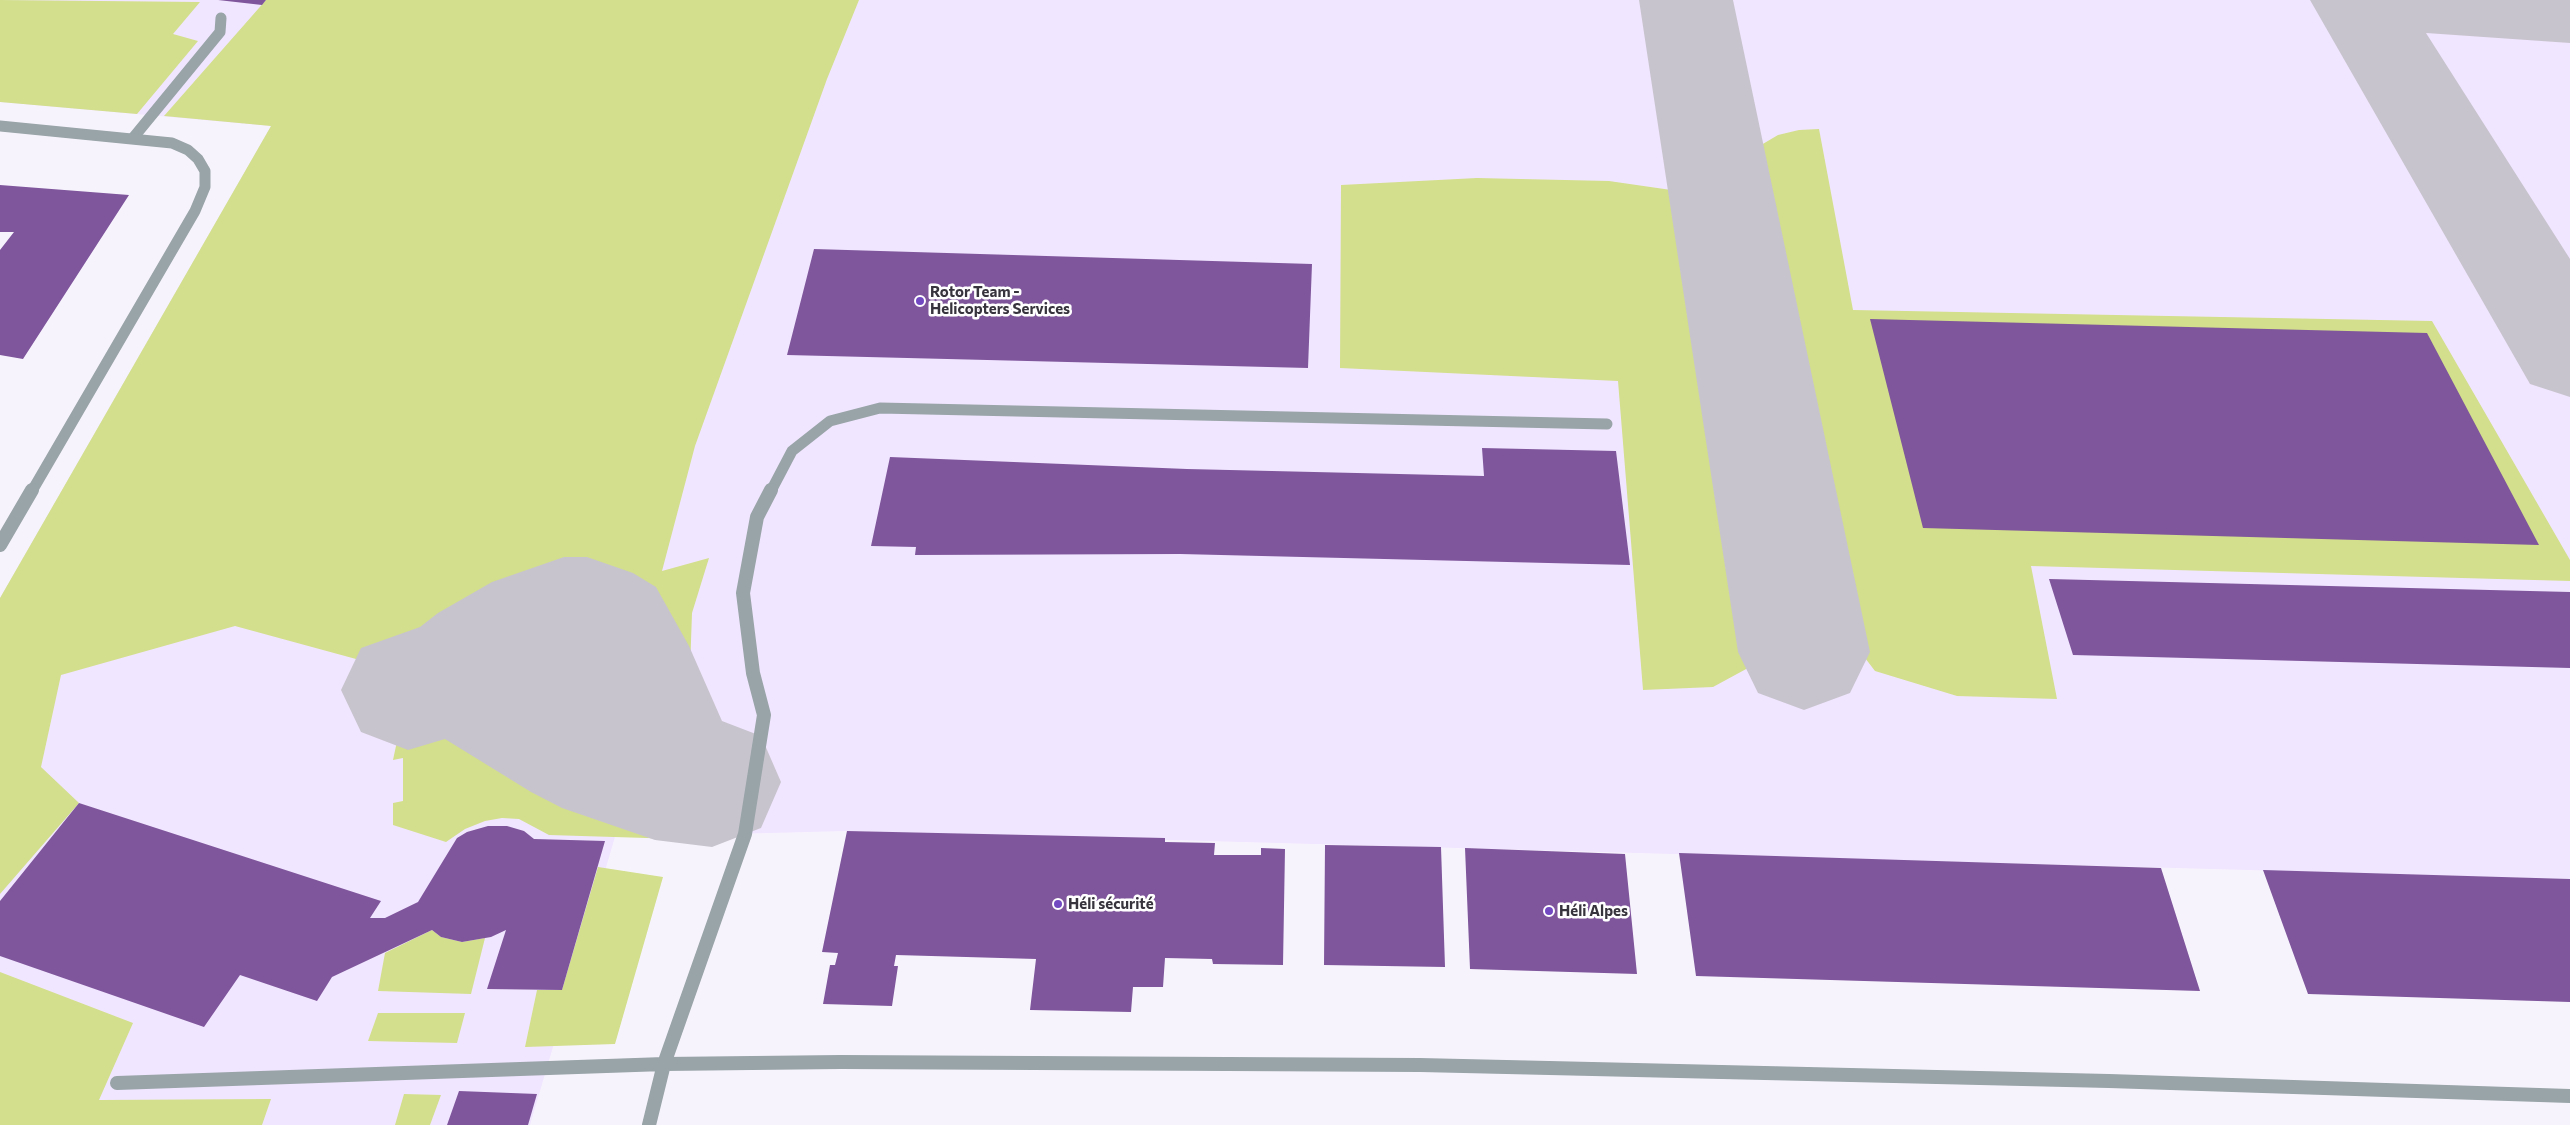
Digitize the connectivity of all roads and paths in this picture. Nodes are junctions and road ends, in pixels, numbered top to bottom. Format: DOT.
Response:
graph roads {
  1 [pos="221,18"];
  2 [pos="0,126"];
  3 [pos="133,138"];
  4 [pos="1607,424"];
  5 [pos="0,545"];
  6 [pos="664,1064"];
  7 [pos="117,1082"];
  8 [pos="2570,1096"];
  9 [pos="649,1125"];
  1 -- 3 [label="street"];
  2 -- 3 [label="street"];
  3 -- 5 [label="street"];
  4 -- 6 [label="street"];
  6 -- 7 [label="street"];
  6 -- 8 [label="street"];
  6 -- 9 [label="street"];
}
